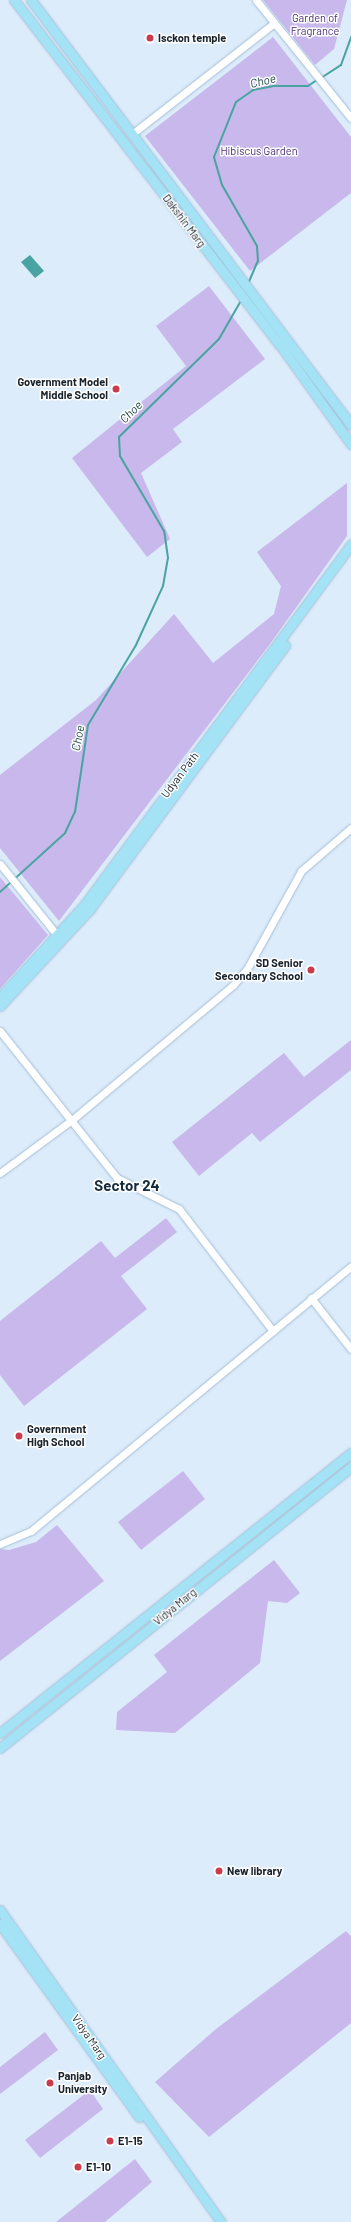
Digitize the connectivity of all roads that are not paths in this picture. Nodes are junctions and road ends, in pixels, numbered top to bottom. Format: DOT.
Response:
graph roads {
  1 [pos="14,0"];
  2 [pos="31,0"];
  3 [pos="256,0"];
  4 [pos="274,24"];
  5 [pos="351,118"];
  6 [pos="132,134"];
  7 [pos="351,425"];
  8 [pos="351,444"];
  9 [pos="351,545"];
  10 [pos="351,555"];
  11 [pos="351,828"];
  12 [pos="1,865"];
  13 [pos="60,940"];
  14 [pos="0,997"];
  15 [pos="0,1006"];
  16 [pos="0,1031"];
  17 [pos="73,1119"];
  18 [pos="0,1173"];
  19 [pos="351,1266"];
  20 [pos="311,1298"];
  21 [pos="273,1331"];
  22 [pos="351,1349"];
  23 [pos="351,1453"];
  24 [pos="351,1467"];
  25 [pos="0,1544"];
  26 [pos="0,1733"];
  27 [pos="0,1748"];
  28 [pos="0,1910"];
  29 [pos="0,1924"];
  30 [pos="215,2222"];
  31 [pos="221,2222"];
  1 -- 8 [label="main road, Dakshin Marg"];
  2 -- 6 [label="main road, Dakshin Marg"];
  3 -- 4 [label="street"];
  4 -- 5 [label="street"];
  4 -- 6 [label="street"];
  6 -- 7 [label="main road, Dakshin Marg"];
  9 -- 13 [label="main road, Udyan Path"];
  10 -- 13 [label="main road, Udyan Path"];
  11 -- 17 [label="street"];
  12 -- 13 [label="street"];
  13 -- 14 [label="main road, Udyan Path"];
  13 -- 15 [label="main road, Udyan Path"];
  16 -- 17 [label="street"];
  17 -- 18 [label="street"];
  17 -- 21 [label="street"];
  19 -- 20 [label="street"];
  20 -- 21 [label="street"];
  20 -- 22 [label="street"];
  21 -- 25 [label="street"];
  23 -- 26 [label="main road, Vidya Marg"];
  24 -- 27 [label="main road, Vidya Marg"];
  28 -- 31 [label="main road, Vidya Marg"];
  29 -- 30 [label="main road, Vidya Marg"];
}
